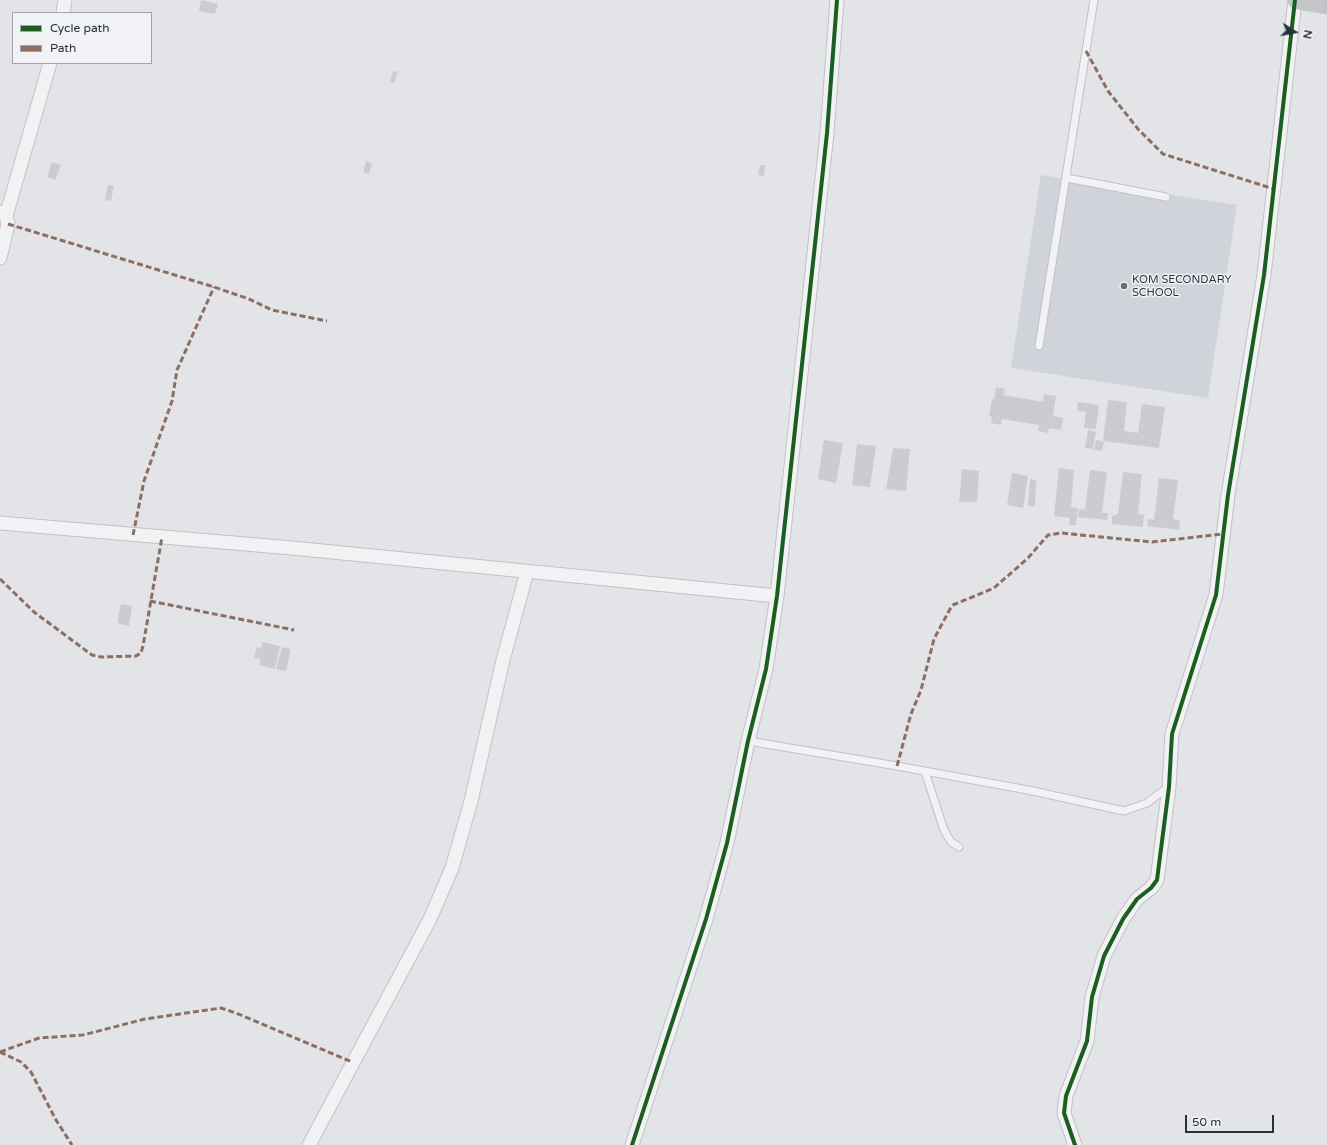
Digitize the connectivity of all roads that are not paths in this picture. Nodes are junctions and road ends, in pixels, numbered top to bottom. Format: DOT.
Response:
graph roads {
  1 [pos="66,0"];
  2 [pos="837,0"];
  3 [pos="1094,0"];
  4 [pos="1296,0"];
  5 [pos="1327,4"];
  6 [pos="63,12"];
  7 [pos="50,64"];
  8 [pos="1067,178"];
  9 [pos="1166,197"];
  10 [pos="3,214"];
  11 [pos="0,258"];
  12 [pos="1039,346"];
  13 [pos="0,523"];
  14 [pos="527,572"];
  15 [pos="777,596"];
  16 [pos="748,741"];
  17 [pos="925,772"];
  18 [pos="1169,786"];
  19 [pos="959,847"];
  20 [pos="309,1145"];
  21 [pos="632,1145"];
  22 [pos="1075,1145"];
  1 -- 6 [label="street"];
  2 -- 15 [label="street"];
  3 -- 8 [label="lane"];
  4 -- 5 [label="main road"];
  4 -- 18 [label="street"];
  7 -- 10 [label="street"];
  8 -- 9 [label="lane"];
  8 -- 12 [label="lane"];
  10 -- 11 [label="street"];
  13 -- 14 [label="street"];
  14 -- 15 [label="street"];
  14 -- 20 [label="street"];
  15 -- 16 [label="street"];
  16 -- 17 [label="lane"];
  16 -- 21 [label="street"];
  17 -- 18 [label="lane"];
  17 -- 19 [label="lane"];
  18 -- 22 [label="street"];
}
